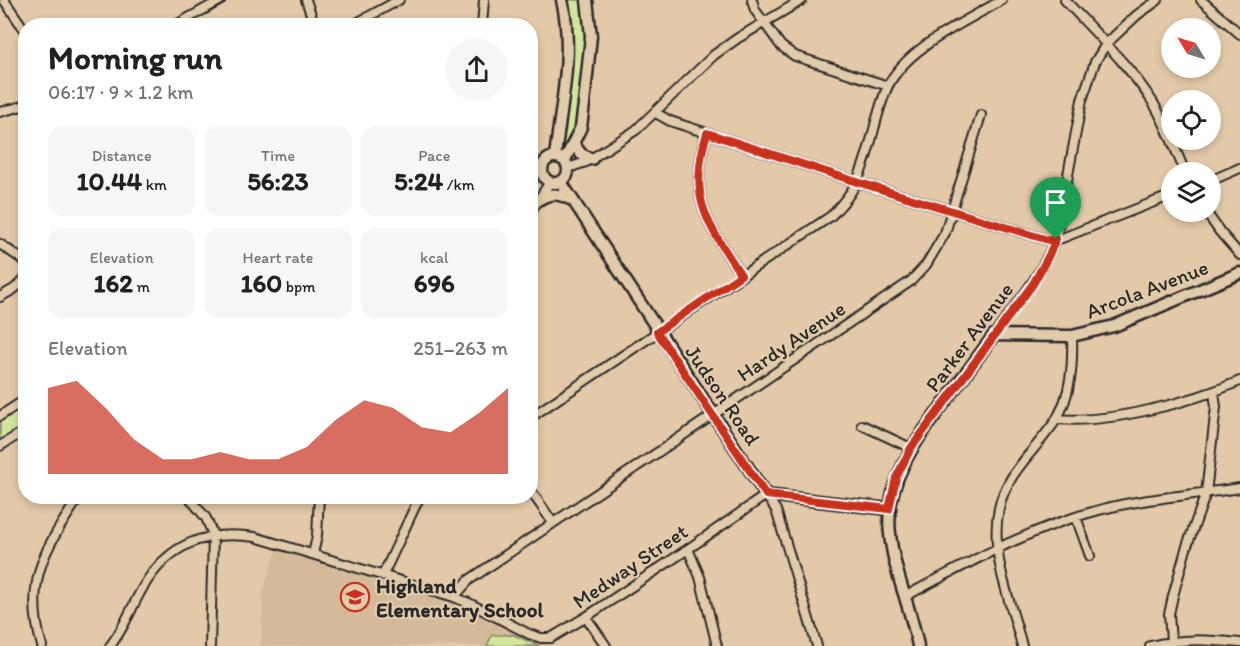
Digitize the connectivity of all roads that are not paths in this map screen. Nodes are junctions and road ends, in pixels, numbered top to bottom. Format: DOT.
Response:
graph roads {
  1 [pos="4,0"];
  2 [pos="221,0"];
  3 [pos="306,0"];
  4 [pos="399,0"];
  5 [pos="484,0"];
  6 [pos="562,0"];
  7 [pos="587,0"];
  8 [pos="752,0"];
  9 [pos="802,0"];
  10 [pos="1002,0"];
  11 [pos="1065,0"];
  12 [pos="1158,0"];
  13 [pos="1201,0"];
  14 [pos="188,18"];
  15 [pos="312,18"];
  16 [pos="366,18"];
  17 [pos="483,18"];
  18 [pos="18,20"];
  19 [pos="764,22"];
  20 [pos="1240,34"];
  21 [pos="1106,44"];
  22 [pos="888,86"];
  23 [pos="18,107"];
  24 [pos="0,112"];
  25 [pos="656,113"];
  26 [pos="981,115"];
  27 [pos="707,133"];
  28 [pos="574,144"];
  29 [pos="592,159"];
  30 [pos="563,162"];
  31 [pos="1181,162"];
  32 [pos="538,165"];
  33 [pos="538,167"];
  34 [pos="1240,168"];
  35 [pos="1221,176"];
  36 [pos="555,182"];
  37 [pos="857,182"];
  38 [pos="540,199"];
  39 [pos="1161,199"];
  40 [pos="572,200"];
  41 [pos="538,202"];
  42 [pos="953,210"];
  43 [pos="1213,222"];
  44 [pos="1056,239"];
  45 [pos="0,244"];
  46 [pos="1240,255"];
  47 [pos="18,256"];
  48 [pos="1240,273"];
  49 [pos="741,275"];
  50 [pos="18,285"];
  51 [pos="0,297"];
  52 [pos="657,332"];
  53 [pos="994,335"];
  54 [pos="1072,336"];
  55 [pos="1240,381"];
  56 [pos="1214,392"];
  57 [pos="18,404"];
  58 [pos="538,412"];
  59 [pos="712,415"];
  60 [pos="0,416"];
  61 [pos="1057,419"];
  62 [pos="862,425"];
  63 [pos="18,435"];
  64 [pos="0,446"];
  65 [pos="911,448"];
  66 [pos="1240,488"];
  67 [pos="1206,493"];
  68 [pos="766,495"];
  69 [pos="538,500"];
  70 [pos="75,504"];
  71 [pos="195,504"];
  72 [pos="319,504"];
  73 [pos="416,504"];
  74 [pos="889,509"];
  75 [pos="1076,517"];
  76 [pos="553,523"];
  77 [pos="213,536"];
  78 [pos="998,547"];
  79 [pos="688,549"];
  80 [pos="313,554"];
  81 [pos="1090,556"];
  82 [pos="383,575"];
  83 [pos="906,596"];
  84 [pos="454,597"];
  85 [pos="586,617"];
  86 [pos="1171,641"];
  87 [pos="1240,643"];
  88 [pos="42,646"];
  89 [pos="110,646"];
  90 [pos="210,646"];
  91 [pos="606,646"];
  92 [pos="717,646"];
  93 [pos="817,646"];
  94 [pos="918,646"];
  95 [pos="1022,646"];
  96 [pos="1150,646"];
  1 -- 18 [label="street"];
  2 -- 14 [label="street"];
  3 -- 15 [label="street"];
  4 -- 16 [label="street"];
  5 -- 17 [label="street"];
  6 -- 30 [label="street"];
  7 -- 28 [label="street"];
  8 -- 19 [label="street"];
  9 -- 19 [label="street"];
  10 -- 22 [label="street"];
  11 -- 21 [label="street"];
  12 -- 21 [label="street, Parker Avenue"];
  13 -- 20 [label="street"];
  19 -- 22 [label="street"];
  19 -- 25 [label="street"];
  21 -- 31 [label="street"];
  21 -- 44 [label="street, Parker Avenue"];
  22 -- 37 [label="street"];
  23 -- 24 [label="street"];
  25 -- 27 [label="street"];
  25 -- 29 [label="street"];
  26 -- 42 [label="street, Hardy Avenue"];
  27 -- 37 [label="street"];
  27 -- 49 [label="street"];
  28 -- 29 [label="street"];
  28 -- 30 [label="street"];
  29 -- 30 [label="street"];
  30 -- 32 [label="street"];
  30 -- 36 [label="street"];
  33 -- 36 [label="street, Judson Road"];
  34 -- 35 [label="street"];
  36 -- 38 [label="street"];
  36 -- 40 [label="street, Judson Road"];
  37 -- 42 [label="street"];
  37 -- 49 [label="street"];
  38 -- 40 [label="street"];
  38 -- 41 [label="street"];
  39 -- 44 [label="street"];
  40 -- 52 [label="street, Judson Road"];
  42 -- 44 [label="street"];
  42 -- 59 [label="street, Hardy Avenue"];
  43 -- 46 [label="street"];
  44 -- 53 [label="street, Parker Avenue"];
  45 -- 47 [label="street"];
  48 -- 54 [label="street, Arcola Avenue"];
  49 -- 52 [label="street"];
  50 -- 51 [label="street"];
  52 -- 58 [label="street"];
  52 -- 59 [label="street, Judson Road"];
  53 -- 54 [label="street, Arcola Avenue"];
  53 -- 65 [label="street, Parker Avenue"];
  54 -- 61 [label="street"];
  55 -- 56 [label="street"];
  56 -- 61 [label="street"];
  56 -- 67 [label="street"];
  57 -- 60 [label="street"];
  59 -- 68 [label="street, Judson Road"];
  59 -- 76 [label="street, Hardy Avenue"];
  61 -- 78 [label="street"];
  62 -- 65 [label="street"];
  63 -- 64 [label="street"];
  65 -- 74 [label="street, Parker Avenue"];
  66 -- 67 [label="street"];
  67 -- 75 [label="street"];
  67 -- 86 [label="street"];
  68 -- 74 [label="street"];
  68 -- 79 [label="street, Medway Street"];
  68 -- 93 [label="street"];
  69 -- 76 [label="street"];
  70 -- 88 [label="street"];
  71 -- 77 [label="street"];
  72 -- 80 [label="street"];
  73 -- 82 [label="street"];
  74 -- 83 [label="street, Parker Avenue"];
  75 -- 78 [label="street"];
  75 -- 81 [label="street"];
  76 -- 84 [label="street, Hardy Avenue"];
  77 -- 80 [label="street, Medway Street"];
  77 -- 89 [label="street, Medway Street"];
  77 -- 90 [label="street"];
  78 -- 83 [label="street"];
  78 -- 95 [label="street"];
  79 -- 85 [label="street, Medway Street"];
  79 -- 92 [label="street"];
  80 -- 82 [label="street, Medway Street"];
  82 -- 84 [label="street, Medway Street"];
  83 -- 94 [label="street, Parker Avenue"];
  84 -- 85 [label="street, Medway Street"];
  85 -- 91 [label="street"];
  86 -- 87 [label="street"];
  86 -- 96 [label="street"];
}
